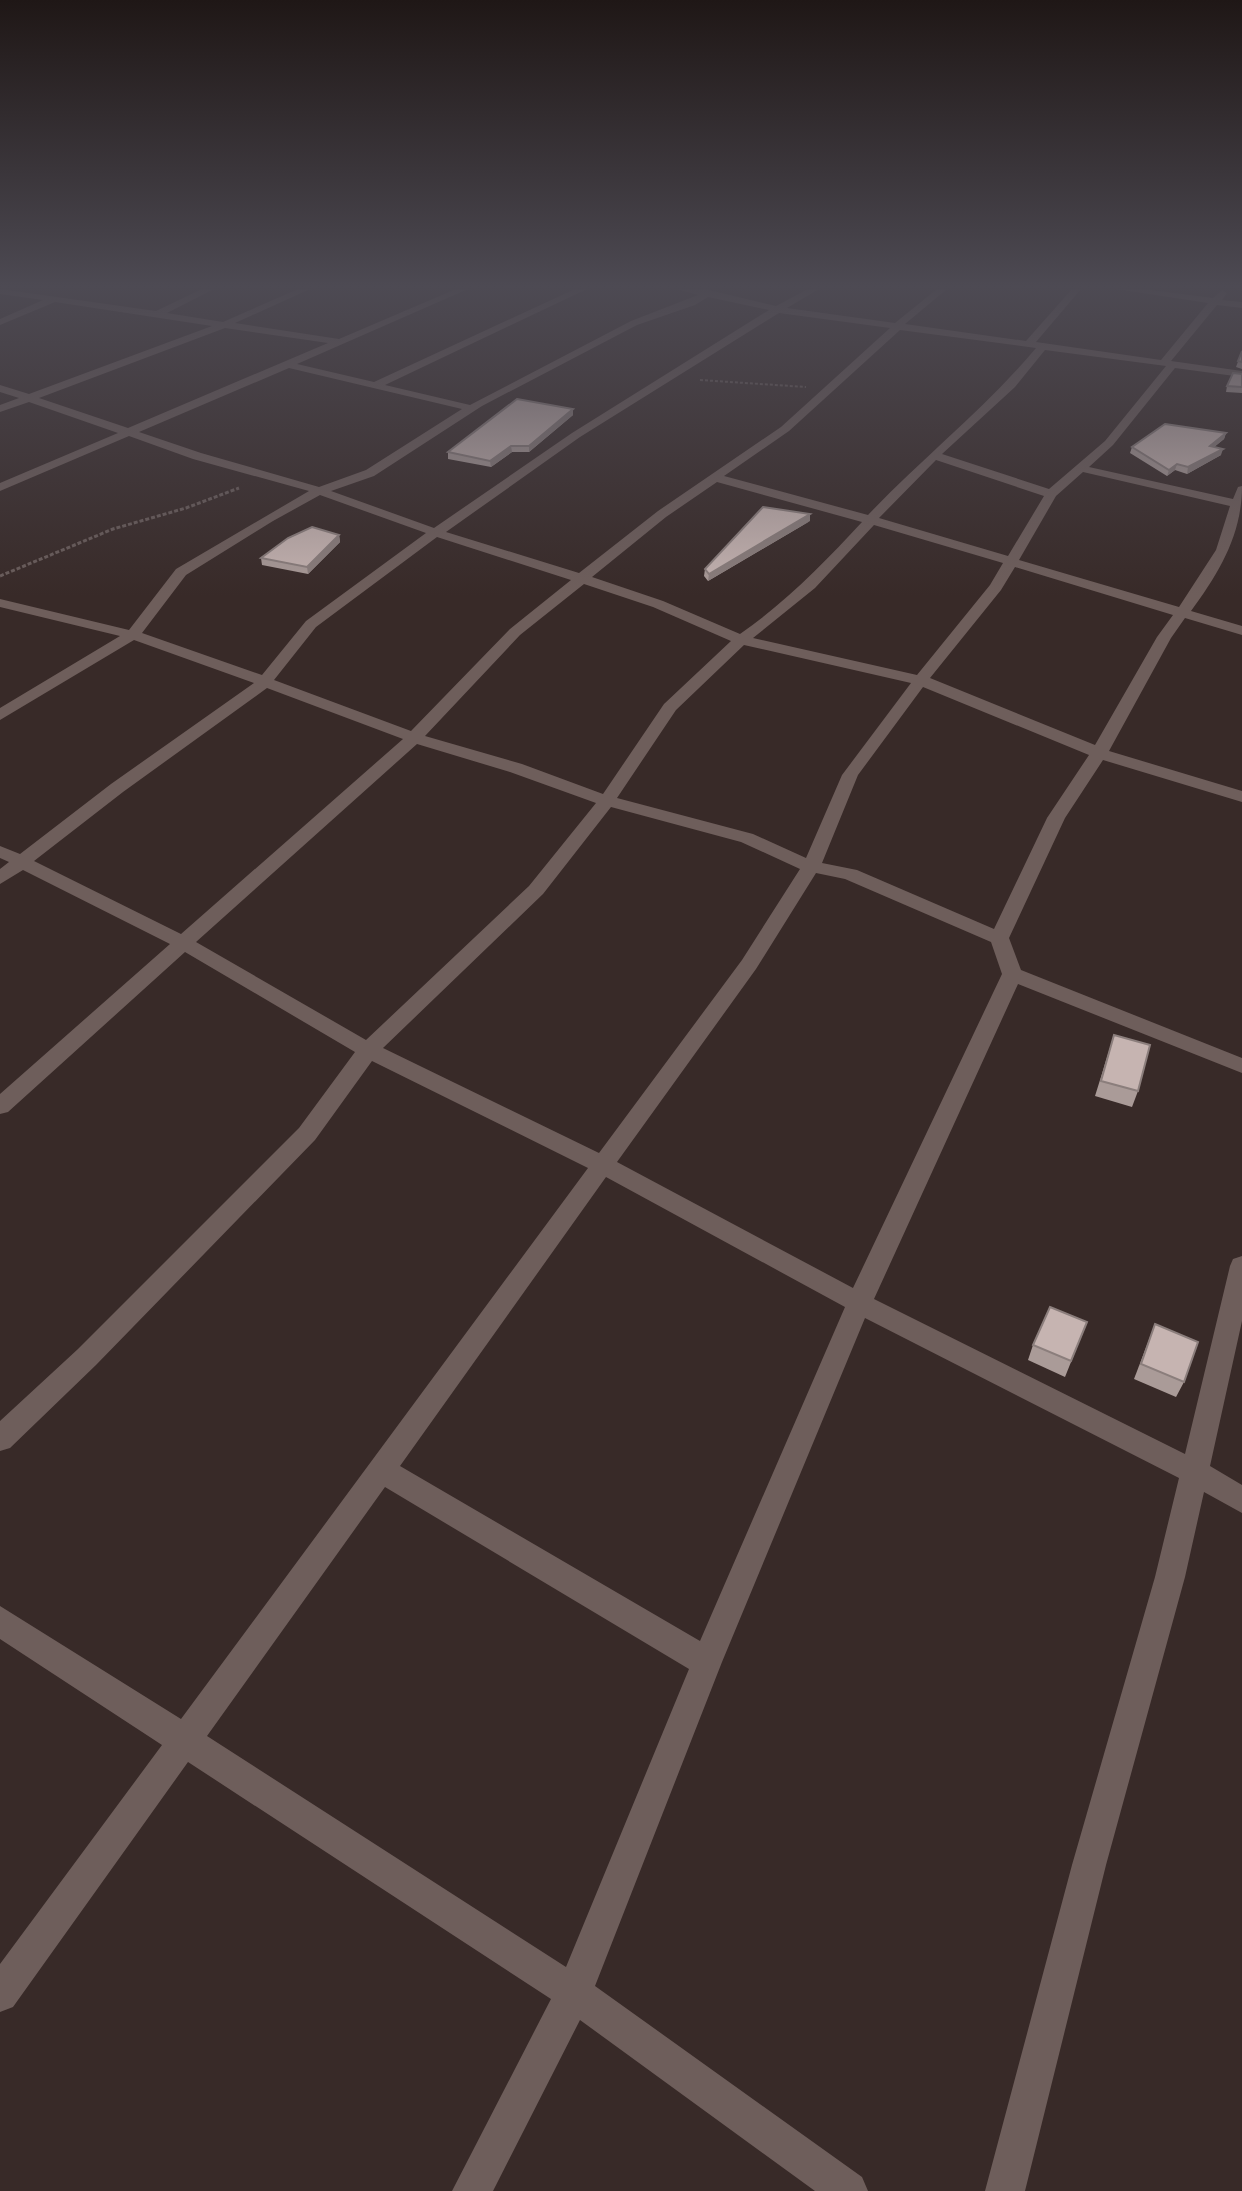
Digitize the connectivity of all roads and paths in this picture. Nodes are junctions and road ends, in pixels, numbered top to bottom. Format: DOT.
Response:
graph roads {
  1 [pos="9,391"];
  2 [pos="45,391"];
  3 [pos="228,391"];
  4 [pos="397,391"];
  5 [pos="503,391"];
  6 [pos="647,391"];
  7 [pos="823,391"];
  8 [pos="1004,391"];
  9 [pos="1147,391"];
  10 [pos="27,398"];
  11 [pos="470,408"];
  12 [pos="0,409"];
  13 [pos="132,433"];
  14 [pos="935,456"];
  15 [pos="1080,468"];
  16 [pos="267,476"];
  17 [pos="716,478"];
  18 [pos="0,487"];
  19 [pos="319,491"];
  20 [pos="1051,494"];
  21 [pos="1239,508"];
  22 [pos="871,520"];
  23 [pos="437,533"];
  24 [pos="1012,563"];
  25 [pos="0,576"];
  26 [pos="583,579"];
  27 [pos="0,603"];
  28 [pos="1183,614"];
  29 [pos="1242,631"];
  30 [pos="133,635"];
  31 [pos="741,640"];
  32 [pos="920,680"];
  33 [pos="264,683"];
  34 [pos="0,715"];
  35 [pos="414,738"];
  36 [pos="1099,753"];
  37 [pos="1242,797"];
  38 [pos="607,801"];
  39 [pos="0,851"];
  40 [pos="23,861"];
  41 [pos="811,867"];
  42 [pos="0,878"];
  43 [pos="999,938"];
  44 [pos="183,943"];
  45 [pos="1012,974"];
  46 [pos="368,1050"];
  47 [pos="1242,1066"];
  48 [pos="0,1106"];
  49 [pos="603,1165"];
  50 [pos="1242,1266"];
  51 [pos="859,1303"];
  52 [pos="0,1439"];
  53 [pos="381,1470"];
  54 [pos="1196,1473"];
  55 [pos="1242,1500"];
  56 [pos="0,1621"];
  57 [pos="707,1662"];
  58 [pos="188,1740"];
  59 [pos="574,1993"];
  60 [pos="0,1994"];
  61 [pos="472,2191"];
  62 [pos="848,2191"];
  63 [pos="1005,2191"];
  1 -- 10 [label="street"];
  2 -- 10 [label="street"];
  3 -- 13 [label="street"];
  4 -- 11 [label="street"];
  5 -- 11 [label="street"];
  6 -- 23 [label="street"];
  7 -- 17 [label="street"];
  8 -- 14 [label="street"];
  9 -- 15 [label="street"];
  10 -- 12 [label="street"];
  10 -- 13 [label="street"];
  11 -- 19 [label="street"];
  13 -- 16 [label="street"];
  13 -- 18 [label="street"];
  14 -- 20 [label="street"];
  14 -- 22 [label="street"];
  15 -- 20 [label="street"];
  15 -- 21 [label="street"];
  16 -- 19 [label="street"];
  16 -- 25 [label="path"];
  17 -- 22 [label="street"];
  17 -- 26 [label="street"];
  19 -- 23 [label="street"];
  19 -- 30 [label="street"];
  20 -- 24 [label="street"];
  21 -- 28 [label="street"];
  22 -- 24 [label="street"];
  22 -- 31 [label="street"];
  23 -- 26 [label="street"];
  23 -- 33 [label="street"];
  24 -- 28 [label="street"];
  24 -- 32 [label="street"];
  26 -- 31 [label="street"];
  26 -- 35 [label="street"];
  27 -- 30 [label="street"];
  28 -- 29 [label="street"];
  28 -- 36 [label="street"];
  30 -- 33 [label="street"];
  30 -- 34 [label="street"];
  31 -- 32 [label="street"];
  31 -- 38 [label="street"];
  32 -- 36 [label="street"];
  32 -- 41 [label="street"];
  33 -- 35 [label="street"];
  33 -- 40 [label="street"];
  35 -- 38 [label="street"];
  35 -- 44 [label="street"];
  36 -- 37 [label="street"];
  36 -- 43 [label="street"];
  38 -- 41 [label="street"];
  38 -- 46 [label="street"];
  39 -- 40 [label="street"];
  40 -- 42 [label="street"];
  40 -- 44 [label="street"];
  41 -- 43 [label="street"];
  41 -- 49 [label="street"];
  43 -- 45 [label="street"];
  44 -- 46 [label="street"];
  44 -- 48 [label="street"];
  45 -- 47 [label="street"];
  45 -- 51 [label="street"];
  46 -- 49 [label="street"];
  46 -- 52 [label="street"];
  49 -- 51 [label="street"];
  49 -- 53 [label="street"];
  50 -- 54 [label="street"];
  51 -- 54 [label="street"];
  51 -- 57 [label="street"];
  53 -- 57 [label="street"];
  53 -- 58 [label="street"];
  54 -- 55 [label="street"];
  54 -- 63 [label="street"];
  56 -- 58 [label="street"];
  57 -- 59 [label="street"];
  58 -- 59 [label="street"];
  58 -- 60 [label="street"];
  59 -- 61 [label="street"];
  59 -- 62 [label="street"];
}
